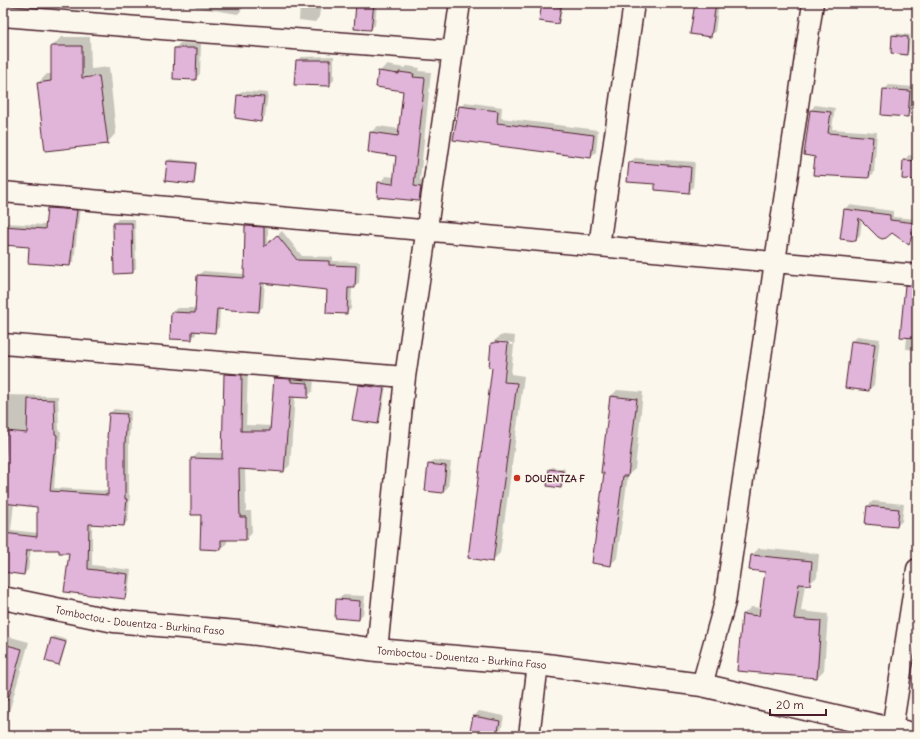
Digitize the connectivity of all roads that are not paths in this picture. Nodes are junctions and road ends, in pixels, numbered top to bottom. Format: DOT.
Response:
graph roads {
  1 [pos="460,3"];
  2 [pos="634,3"];
  3 [pos="812,3"];
  4 [pos="3,16"];
  5 [pos="453,51"];
  6 [pos="3,192"];
  7 [pos="427,230"];
  8 [pos="599,246"];
  9 [pos="774,262"];
  10 [pos="917,275"];
  11 [pos="3,344"];
  12 [pos="405,377"];
  13 [pos="917,568"];
  14 [pos="3,598"];
  15 [pos="377,650"];
  16 [pos="538,664"];
  17 [pos="702,685"];
  18 [pos="891,733"];
  19 [pos="917,735"];
  20 [pos="529,736"];
  1 -- 5 [label="street"];
  2 -- 8 [label="street"];
  3 -- 9 [label="street"];
  4 -- 5 [label="street"];
  5 -- 7 [label="street"];
  6 -- 7 [label="street"];
  7 -- 8 [label="street"];
  7 -- 12 [label="street"];
  8 -- 9 [label="street"];
  9 -- 10 [label="street"];
  9 -- 17 [label="street"];
  11 -- 12 [label="street"];
  12 -- 15 [label="street"];
  13 -- 18 [label="street"];
  14 -- 15 [label="main road, Tomboctou - Douentza - Burkina Faso"];
  15 -- 16 [label="main road, Tomboctou - Douentza - Burkina Faso"];
  16 -- 17 [label="main road, Tomboctou - Douentza - Burkina Faso"];
  16 -- 20 [label="street"];
  17 -- 18 [label="main road, Tomboctou - Douentza - Burkina Faso"];
  18 -- 19 [label="main road, Tomboctou - Douentza - Burkina Faso"];
}
